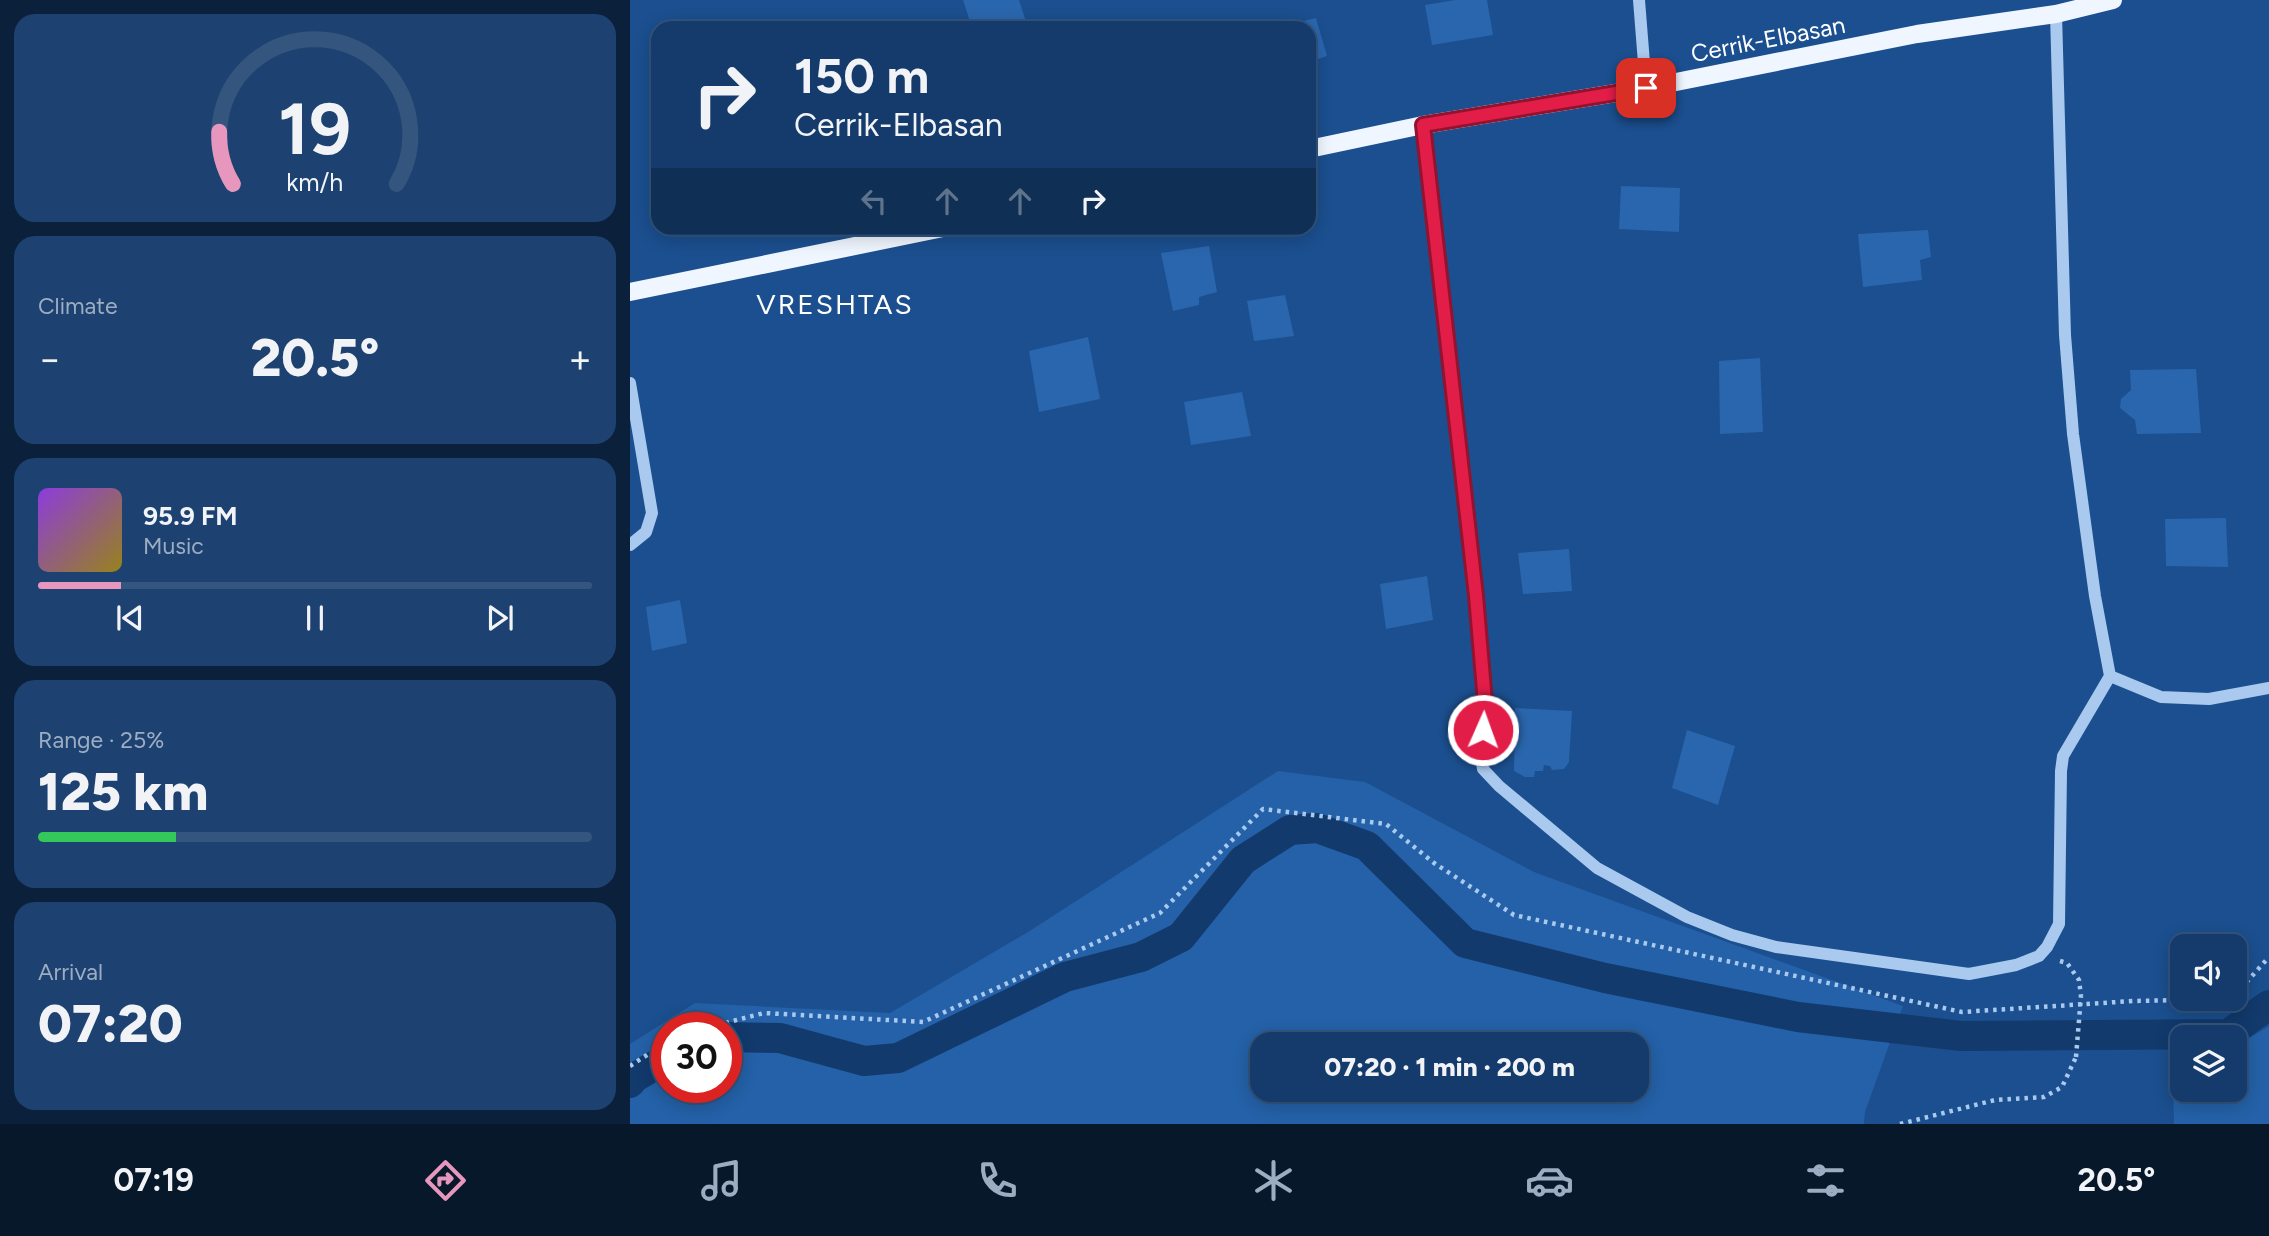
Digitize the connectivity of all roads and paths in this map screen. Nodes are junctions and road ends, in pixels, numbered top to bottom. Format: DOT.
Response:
graph roads {
  1 [pos="1639,0"];
  2 [pos="2113,0"];
  3 [pos="2056,14"];
  4 [pos="1646,88"];
  5 [pos="1423,125"];
  6 [pos="1316,148"];
  7 [pos="909,235"];
  8 [pos="630,292"];
  9 [pos="630,383"];
  10 [pos="630,545"];
  11 [pos="2110,676"];
  12 [pos="2269,688"];
  13 [pos="2039,956"];
  14 [pos="2269,957"];
  15 [pos="2247,982"];
  16 [pos="2170,1000"];
  17 [pos="742,1019"];
  18 [pos="651,1052"];
  19 [pos="630,1066"];
  20 [pos="1900,1124"];
  1 -- 4 [label="street"];
  2 -- 3 [label="main road, Cerrik-Elbasan"];
  3 -- 4 [label="main road, Cerrik-Elbasan"];
  3 -- 11 [label="street"];
  4 -- 5 [label="main road, Cerrik-Elbasan"];
  5 -- 6 [label="main road, Cerrik-Elbasan"];
  5 -- 13 [label="street"];
  7 -- 8 [label="main road"];
  9 -- 10 [label="street"];
  11 -- 12 [label="street"];
  11 -- 13 [label="street"];
  13 -- 20 [label="path, bridge"];
  14 -- 15 [label="path"];
  16 -- 17 [label="path"];
  18 -- 19 [label="path"];
}
